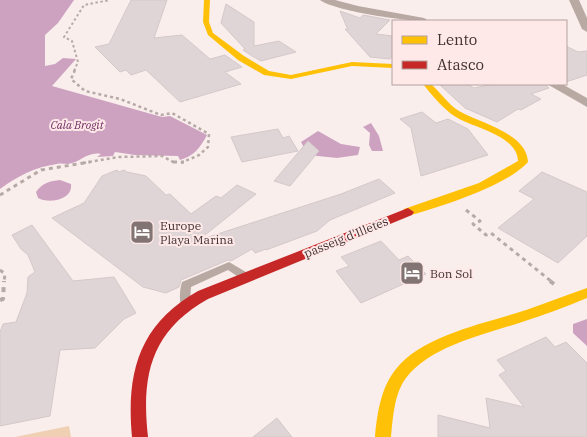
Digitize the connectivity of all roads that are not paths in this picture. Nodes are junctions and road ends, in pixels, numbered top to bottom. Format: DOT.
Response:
graph roads {
  1 [pos="207,0"];
  2 [pos="574,0"];
  3 [pos="329,1"];
  4 [pos="419,20"];
  5 [pos="587,29"];
  6 [pos="392,66"];
  7 [pos="428,85"];
  8 [pos="555,85"];
  9 [pos="587,104"];
  10 [pos="587,293"];
  11 [pos="140,437"];
  12 [pos="383,437"];
  1 -- 6 [label="street"];
  2 -- 5 [label="street"];
  3 -- 4 [label="street"];
  7 -- 11 [label="street, passeig d'Illetes"];
  8 -- 9 [label="street"];
  10 -- 12 [label="street"];
}
